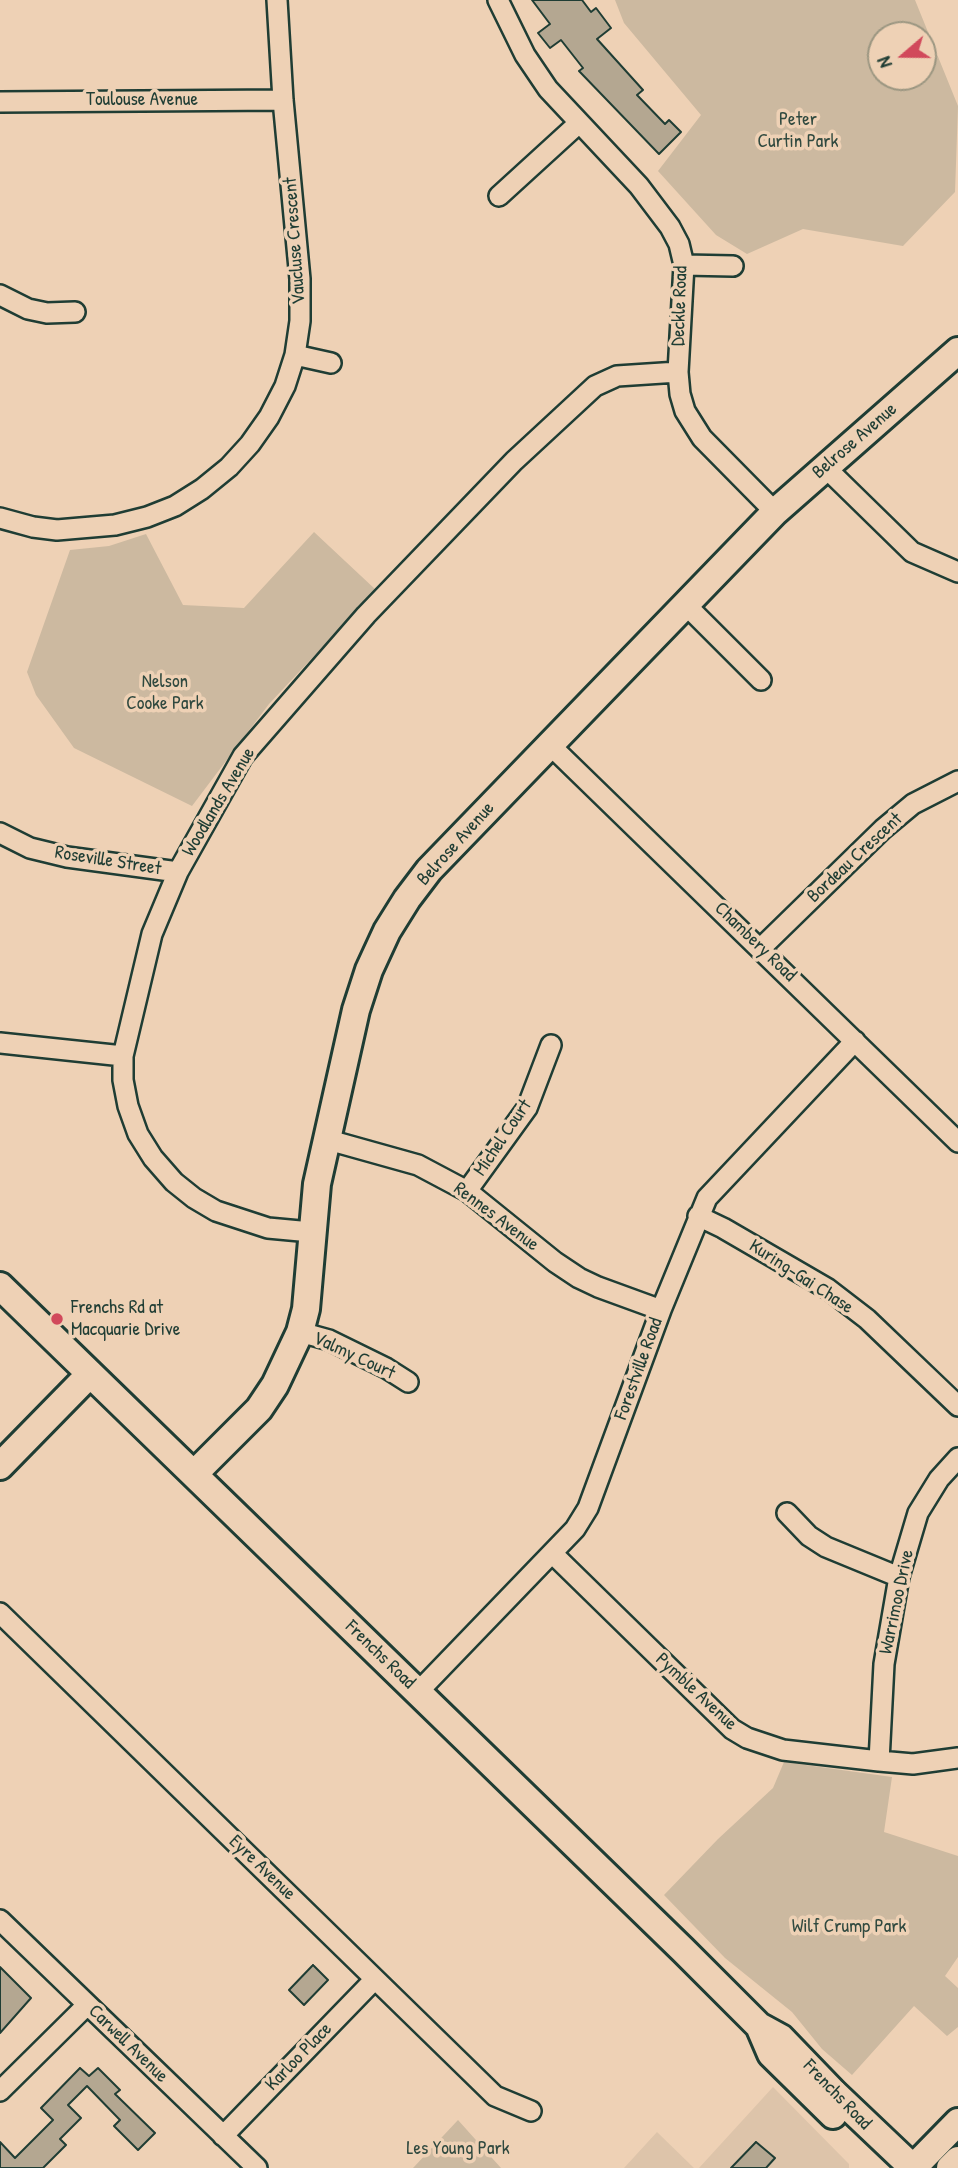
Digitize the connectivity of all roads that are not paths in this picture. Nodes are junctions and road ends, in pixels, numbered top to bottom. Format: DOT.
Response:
graph roads {
  1 [pos="276,0"];
  2 [pos="498,0"];
  3 [pos="283,100"];
  4 [pos="0,102"];
  5 [pos="579,123"];
  6 [pos="499,196"];
  7 [pos="684,265"];
  8 [pos="733,266"];
  9 [pos="0,295"];
  10 [pos="75,312"];
  11 [pos="958,351"];
  12 [pos="295,355"];
  13 [pos="331,363"];
  14 [pos="678,372"];
  15 [pos="825,467"];
  16 [pos="775,512"];
  17 [pos="0,518"];
  18 [pos="958,572"];
  19 [pos="686,604"];
  20 [pos="761,680"];
  21 [pos="550,744"];
  22 [pos="958,781"];
  23 [pos="0,833"];
  24 [pos="178,872"];
  25 [pos="761,948"];
  26 [pos="855,1041"];
  27 [pos="0,1043"];
  28 [pos="551,1045"];
  29 [pos="123,1056"];
  30 [pos="325,1139"];
  31 [pos="958,1142"];
  32 [pos="467,1191"];
  33 [pos="698,1216"];
  34 [pos="311,1232"];
  35 [pos="0,1286"];
  36 [pos="661,1310"];
  37 [pos="300,1332"];
  38 [pos="90,1374"];
  39 [pos="408,1382"];
  40 [pos="958,1406"];
  41 [pos="958,1458"];
  42 [pos="0,1466"];
  43 [pos="194,1474"];
  44 [pos="787,1513"];
  45 [pos="553,1554"];
  46 [pos="899,1577"];
  47 [pos="0,1613"];
  48 [pos="418,1692"];
  49 [pos="958,1758"];
  50 [pos="879,1761"];
  51 [pos="0,1920"];
  52 [pos="375,1979"];
  53 [pos="87,2004"];
  54 [pos="759,2026"];
  55 [pos="0,2091"];
  56 [pos="531,2111"];
  57 [pos="958,2122"];
  58 [pos="223,2136"];
  59 [pos="958,2160"];
  60 [pos="257,2168"];
  61 [pos="890,2168"];
  62 [pos="913,2168"];
  63 [pos="950,2168"];
  1 -- 3 [label="street, Vaucluse Crescent"];
  2 -- 5 [label="street, Deckle Road"];
  3 -- 4 [label="street, Toulouse Avenue"];
  3 -- 12 [label="street, Vaucluse Crescent"];
  5 -- 6 [label="street"];
  5 -- 7 [label="street, Deckle Road"];
  7 -- 8 [label="street"];
  7 -- 14 [label="street, Deckle Road"];
  9 -- 10 [label="street"];
  11 -- 15 [label="street, Belrose Avenue"];
  12 -- 13 [label="street"];
  12 -- 17 [label="street, Vaucluse Crescent"];
  14 -- 16 [label="street, Deckle Road"];
  14 -- 24 [label="street, Woodlands Avenue"];
  15 -- 16 [label="street, Belrose Avenue"];
  15 -- 18 [label="street"];
  16 -- 19 [label="street, Belrose Avenue"];
  19 -- 20 [label="street"];
  19 -- 21 [label="street, Belrose Avenue"];
  21 -- 25 [label="street, Chambery Road"];
  21 -- 30 [label="street, Belrose Avenue"];
  22 -- 25 [label="street, Bordeau Crescent"];
  23 -- 24 [label="street, Roseville Street"];
  24 -- 29 [label="street, Woodlands Avenue"];
  25 -- 26 [label="street, Chambery Road"];
  26 -- 31 [label="street, Chambery Road"];
  26 -- 33 [label="street, Forestville Road"];
  27 -- 29 [label="street"];
  28 -- 32 [label="street, Michel Court"];
  29 -- 34 [label="street, Woodlands Avenue"];
  30 -- 32 [label="street, Rennes Avenue"];
  30 -- 34 [label="street, Belrose Avenue"];
  32 -- 36 [label="street, Rennes Avenue"];
  33 -- 36 [label="street, Forestville Road"];
  33 -- 40 [label="street, Kuring-Gai Chase"];
  34 -- 37 [label="street, Belrose Avenue"];
  35 -- 38 [label="street, Frenchs Road"];
  36 -- 45 [label="street, Forestville Road"];
  37 -- 39 [label="street, Valmy Court"];
  37 -- 43 [label="street, Belrose Avenue"];
  38 -- 42 [label="street"];
  38 -- 43 [label="street, Frenchs Road"];
  41 -- 46 [label="street, Warrimoo Drive"];
  43 -- 48 [label="street, Frenchs Road"];
  44 -- 46 [label="street"];
  45 -- 48 [label="street, Forestville Road"];
  45 -- 50 [label="street, Pymble Avenue"];
  46 -- 50 [label="street, Warrimoo Drive"];
  47 -- 52 [label="street, Eyre Avenue"];
  48 -- 54 [label="street, Frenchs Road"];
  49 -- 50 [label="street, Pymble Avenue"];
  51 -- 53 [label="street, Carwell Avenue"];
  52 -- 56 [label="street, Eyre Avenue"];
  52 -- 58 [label="street, Karloo Place"];
  53 -- 55 [label="street"];
  53 -- 58 [label="street, Carwell Avenue"];
  54 -- 61 [label="street, Frenchs Road"];
  54 -- 62 [label="street, Frenchs Road"];
  57 -- 62 [label="street"];
  58 -- 60 [label="street, Carwell Avenue"];
  59 -- 63 [label="street"];
}
